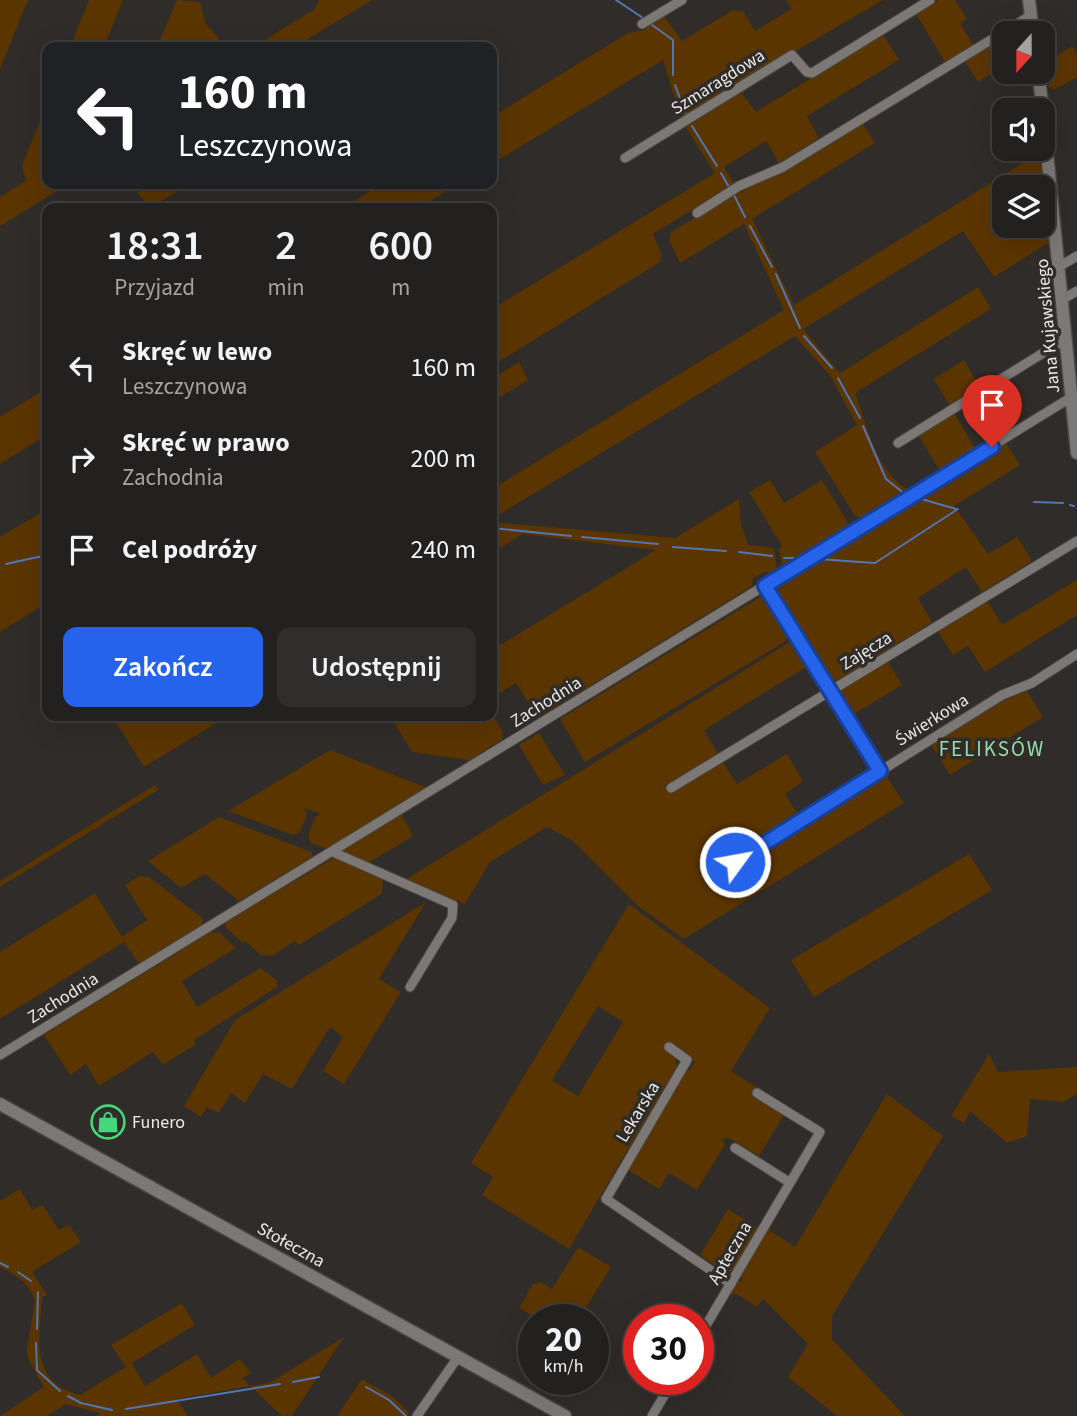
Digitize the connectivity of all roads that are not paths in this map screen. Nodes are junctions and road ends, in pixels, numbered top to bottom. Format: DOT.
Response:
graph roads {
  1 [pos="682,0"];
  2 [pos="930,0"];
  3 [pos="1028,0"];
  4 [pos="1030,16"];
  5 [pos="1031,21"];
  6 [pos="642,24"];
  7 [pos="625,158"];
  8 [pos="1048,161"];
  9 [pos="697,213"];
  10 [pos="1077,256"];
  11 [pos="1060,266"];
  12 [pos="1077,291"];
  13 [pos="1063,299"];
  14 [pos="1067,342"];
  15 [pos="1075,396"];
  16 [pos="898,443"];
  17 [pos="1077,453"];
  18 [pos="1077,541"];
  19 [pos="765,586"];
  20 [pos="1077,654"];
  21 [pos="830,691"];
  22 [pos="880,771"];
  23 [pos="671,788"];
  24 [pos="333,852"];
  25 [pos="735,862"];
  26 [pos="410,987"];
  27 [pos="668,1047"];
  28 [pos="0,1055"];
  29 [pos="757,1093"];
  30 [pos="0,1104"];
  31 [pos="735,1148"];
  32 [pos="789,1182"];
  33 [pos="731,1284"];
  34 [pos="714,1312"];
  35 [pos="457,1357"];
  36 [pos="664,1395"];
  37 [pos="417,1416"];
  38 [pos="565,1416"];
  39 [pos="652,1416"];
  1 -- 6 [label="street"];
  2 -- 7 [label="street, Szmaragdowa"];
  3 -- 4 [label="main road"];
  4 -- 5 [label="main road"];
  4 -- 9 [label="street"];
  8 -- 11 [label="main road, Jana Kujawskiego"];
  10 -- 11 [label="street"];
  11 -- 13 [label="main road, Jana Kujawskiego"];
  12 -- 13 [label="street"];
  13 -- 14 [label="main road, Jana Kujawskiego"];
  14 -- 15 [label="main road, Jana Kujawskiego"];
  14 -- 16 [label="street"];
  15 -- 17 [label="main road, Jana Kujawskiego"];
  15 -- 19 [label="street, Zachodnia"];
  18 -- 21 [label="street, Zajęcza"];
  19 -- 21 [label="street"];
  19 -- 24 [label="street, Zachodnia"];
  20 -- 22 [label="street, Świerkowa"];
  21 -- 22 [label="street"];
  21 -- 23 [label="street, Zajęcza"];
  22 -- 25 [label="street, Świerkowa"];
  24 -- 26 [label="street"];
  24 -- 28 [label="street, Zachodnia"];
  27 -- 33 [label="street, Lekarska"];
  29 -- 32 [label="street, Apteczna"];
  30 -- 35 [label="main road, Stołeczna"];
  31 -- 32 [label="street"];
  32 -- 33 [label="street, Apteczna"];
  33 -- 34 [label="street, Apteczna"];
  35 -- 37 [label="street"];
  35 -- 38 [label="main road, Stołeczna"];
  36 -- 39 [label="street"];
}
